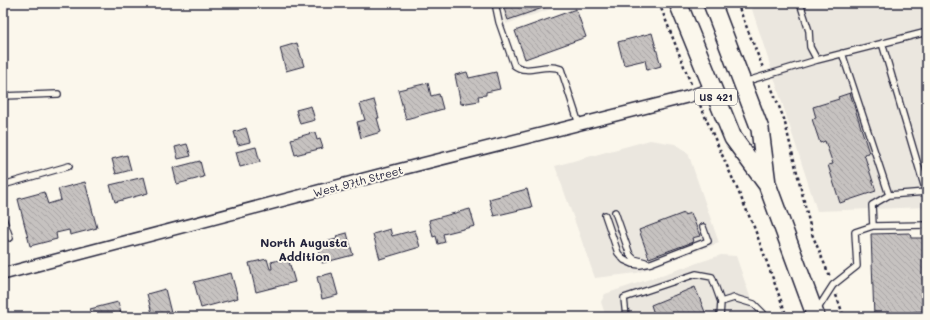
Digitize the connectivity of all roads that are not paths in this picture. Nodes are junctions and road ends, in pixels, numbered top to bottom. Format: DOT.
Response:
graph roads {
  1 [pos="495,3"];
  2 [pos="678,3"];
  3 [pos="712,3"];
  4 [pos="800,3"];
  5 [pos="927,32"];
  6 [pos="882,43"];
  7 [pos="842,53"];
  8 [pos="817,60"];
  9 [pos="742,82"];
  10 [pos="713,88"];
  11 [pos="58,94"];
  12 [pos="3,96"];
  13 [pos="579,124"];
  14 [pos="69,166"];
  15 [pos="767,184"];
  16 [pos="3,185"];
  17 [pos="889,195"];
  18 [pos="615,212"];
  19 [pos="605,215"];
  20 [pos="3,218"];
  21 [pos="927,225"];
  22 [pos="873,226"];
  23 [pos="703,227"];
  24 [pos="10,238"];
  25 [pos="651,263"];
  26 [pos="3,274"];
  27 [pos="721,302"];
  28 [pos="812,316"];
  29 [pos="626,317"];
  30 [pos="720,317"];
  31 [pos="765,317"];
  1 -- 13 [label="lane"];
  2 -- 10 [label="main road, US 421"];
  3 -- 9 [label="main road, US 421"];
  4 -- 8 [label="lane"];
  5 -- 6 [label="lane"];
  6 -- 7 [label="lane"];
  6 -- 17 [label="lane"];
  7 -- 8 [label="lane"];
  7 -- 17 [label="lane"];
  8 -- 9 [label="lane"];
  9 -- 15 [label="main road, US 421"];
  10 -- 13 [label="street, West 97th Street"];
  10 -- 15 [label="main road, US 421"];
  11 -- 12 [label="lane"];
  13 -- 26 [label="street, West 97th Street"];
  14 -- 16 [label="lane"];
  15 -- 28 [label="main road, US 421"];
  17 -- 22 [label="lane"];
  18 -- 25 [label="lane"];
  19 -- 25 [label="lane"];
  20 -- 24 [label="lane"];
  21 -- 22 [label="lane"];
  22 -- 28 [label="lane"];
  23 -- 25 [label="lane"];
  27 -- 29 [label="lane"];
  27 -- 30 [label="lane"];
  27 -- 31 [label="lane"];
}
